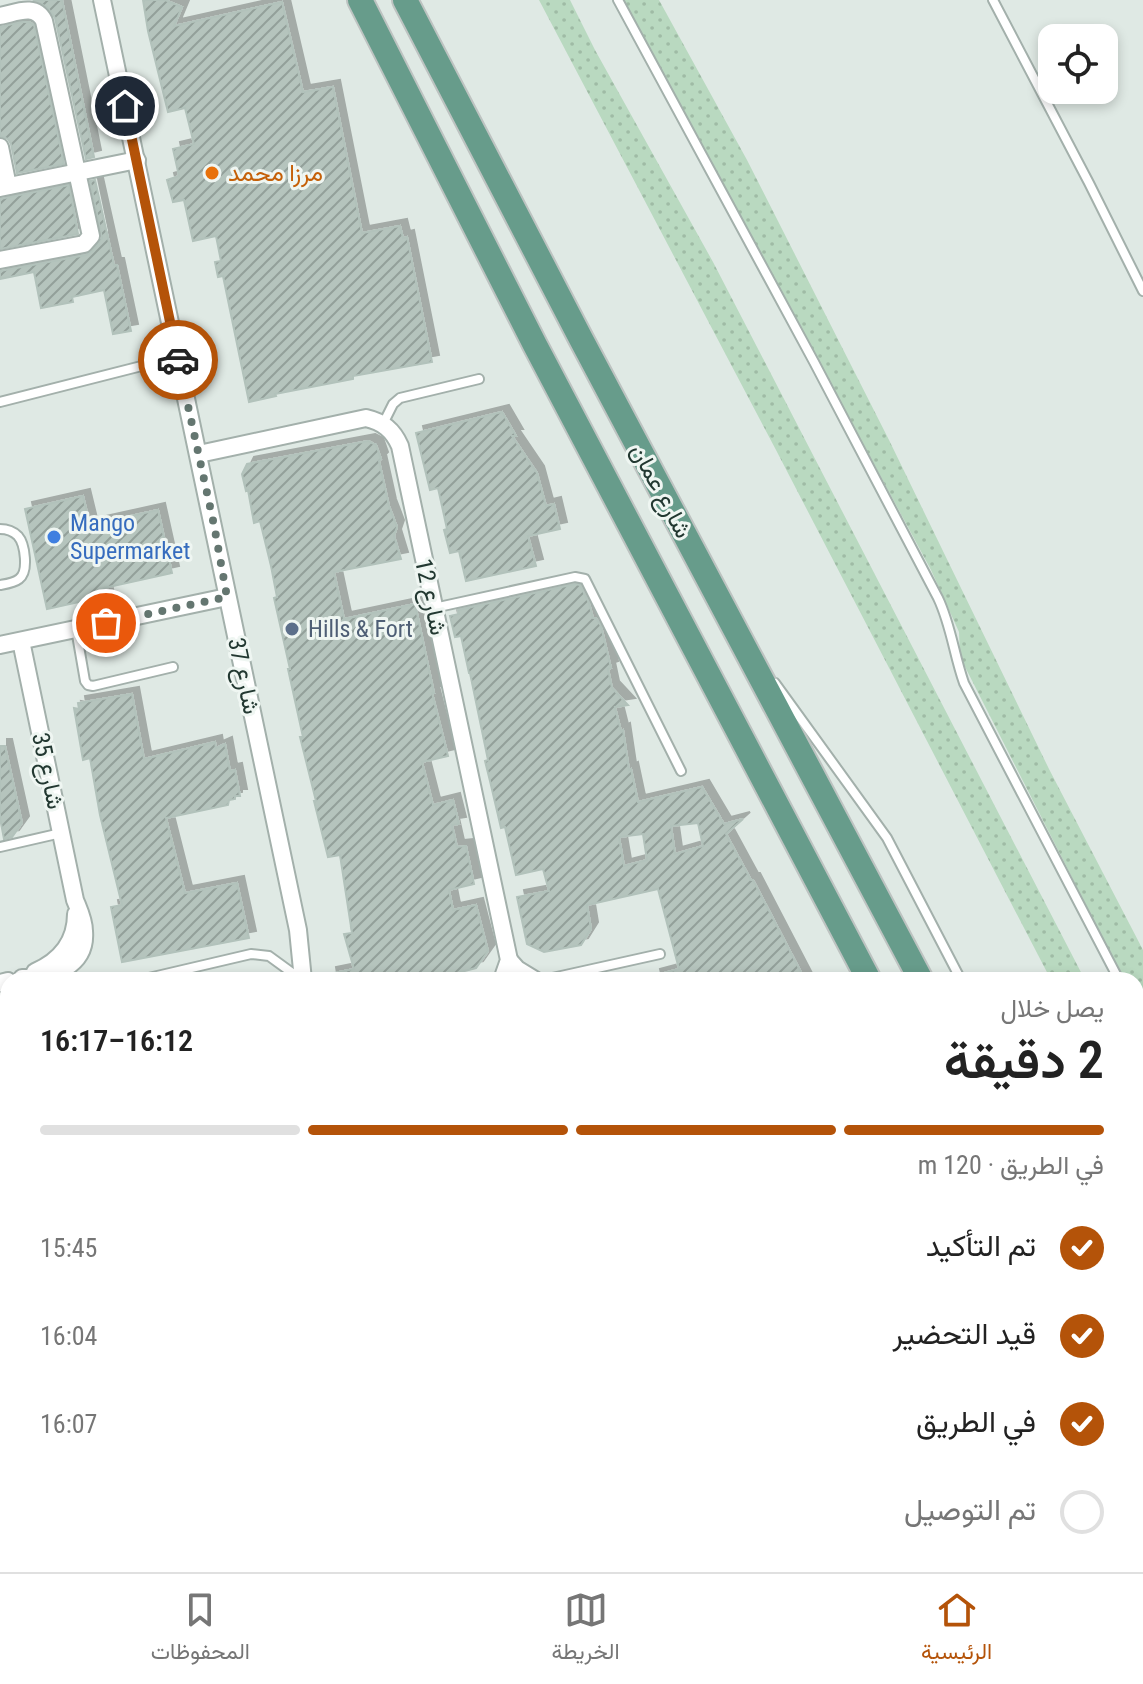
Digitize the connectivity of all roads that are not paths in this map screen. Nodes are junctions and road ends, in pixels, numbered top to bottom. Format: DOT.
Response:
graph roads {
  1 [pos="102,0"];
  2 [pos="360,0"];
  3 [pos="405,0"];
  4 [pos="618,0"];
  5 [pos="993,0"];
  6 [pos="0,16"];
  7 [pos="0,147"];
  8 [pos="137,160"];
  9 [pos="76,172"];
  10 [pos="4,187"];
  11 [pos="0,260"];
  12 [pos="1143,291"];
  13 [pos="177,357"];
  14 [pos="479,379"];
  15 [pos="0,402"];
  16 [pos="383,424"];
  17 [pos="199,454"];
  18 [pos="0,529"];
  19 [pos="0,585"];
  20 [pos="227,597"];
  21 [pos="434,608"];
  22 [pos="733,626"];
  23 [pos="76,629"];
  24 [pos="21,641"];
  25 [pos="0,645"];
  26 [pos="173,667"];
  27 [pos="681,771"];
  28 [pos="61,833"];
  29 [pos="0,847"];
  30 [pos="298,930"];
  31 [pos="852,947"];
  32 [pos="660,954"];
  33 [pos="509,960"];
  34 [pos="33,972"];
  35 [pos="174,972"];
  36 [pos="292,972"];
  37 [pos="302,972"];
  38 [pos="312,972"];
  39 [pos="505,972"];
  40 [pos="522,972"];
  41 [pos="579,972"];
  42 [pos="850,972"];
  43 [pos="865,972"];
  44 [pos="917,972"];
  45 [pos="957,972"];
  46 [pos="1115,972"];
  1 -- 8 [label="street, شارع 37"];
  2 -- 31 [label="main road, شارع عمان"];
  3 -- 22 [label="main road, شارع عمان"];
  4 -- 46 [label="lane"];
  5 -- 12 [label="lane"];
  6 -- 9 [label="street"];
  7 -- 10 [label="street"];
  8 -- 9 [label="street"];
  8 -- 13 [label="street, شارع 37"];
  9 -- 10 [label="street"];
  9 -- 11 [label="street"];
  13 -- 15 [label="lane"];
  13 -- 17 [label="street, شارع 37"];
  14 -- 16 [label="lane"];
  16 -- 17 [label="street"];
  16 -- 21 [label="street, شارع 12"];
  17 -- 20 [label="street, شارع 37"];
  18 -- 19 [label="lane"];
  20 -- 23 [label="street"];
  20 -- 30 [label="street, شارع 37"];
  21 -- 27 [label="lane"];
  21 -- 33 [label="street, شارع 12"];
  22 -- 44 [label="main road, شارع عمان"];
  22 -- 45 [label="lane"];
  23 -- 24 [label="street"];
  23 -- 26 [label="lane"];
  24 -- 25 [label="street"];
  24 -- 28 [label="street, شارع 35"];
  28 -- 29 [label="lane"];
  28 -- 34 [label="street, شارع 35"];
  30 -- 37 [label="street, شارع 37"];
  30 -- 38 [label="street, شارع 37"];
  31 -- 42 [label="main road"];
  31 -- 43 [label="main road, شارع عمان"];
  32 -- 41 [label="lane"];
  33 -- 39 [label="street"];
  33 -- 40 [label="street"];
  35 -- 36 [label="lane"];
}
